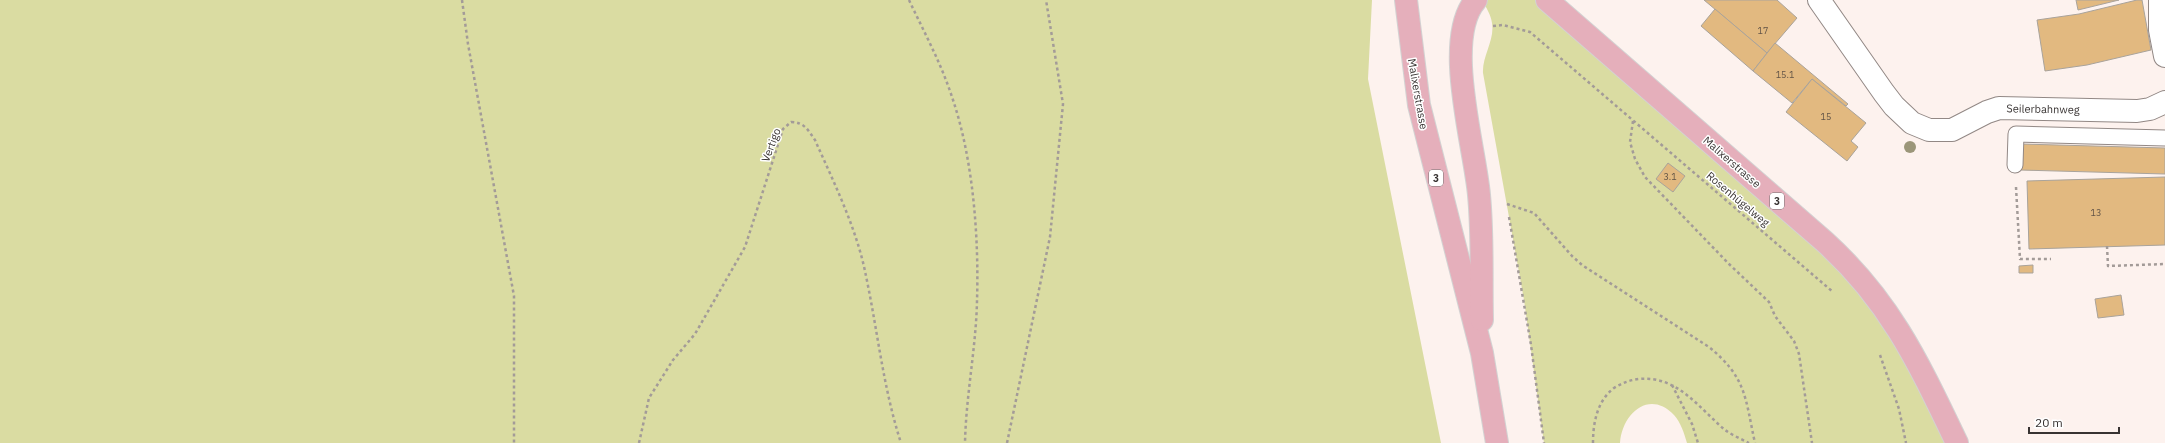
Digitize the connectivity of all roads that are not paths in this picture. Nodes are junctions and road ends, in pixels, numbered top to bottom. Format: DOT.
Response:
graph roads {
  1 [pos="1406,0"];
  2 [pos="1476,0"];
  3 [pos="1547,0"];
  4 [pos="1819,0"];
  5 [pos="2160,0"];
  6 [pos="2165,56"];
  7 [pos="2165,102"];
  8 [pos="2165,138"];
  9 [pos="2015,165"];
  10 [pos="1482,353"];
  11 [pos="1497,443"];
  12 [pos="1957,443"];
  1 -- 10 [label="main road, Malixerstrasse / 3"];
  2 -- 10 [label="main road"];
  3 -- 12 [label="main road, Malixerstrasse / 3"];
  4 -- 7 [label="street, Seilerbahnweg"];
  5 -- 6 [label="street"];
  8 -- 9 [label="lane"];
  10 -- 11 [label="main road, Malixerstrasse / 3"];
}
